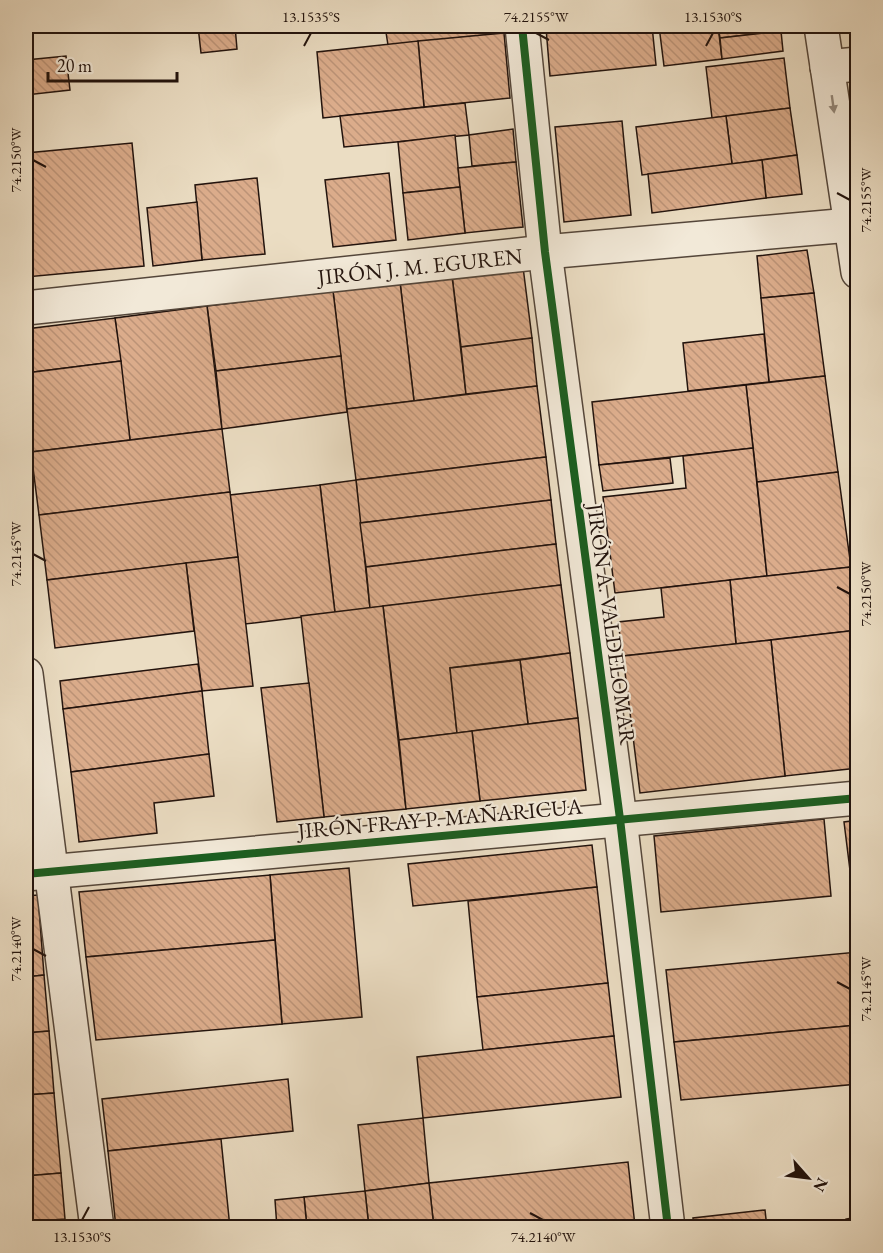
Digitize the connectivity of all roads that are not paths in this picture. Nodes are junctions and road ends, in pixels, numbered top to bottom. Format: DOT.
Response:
graph roads {
  1 [pos="522,26"];
  2 [pos="821,26"];
  3 [pos="842,65"];
  4 [pos="850,225"];
  5 [pos="544,252"];
  6 [pos="858,272"];
  7 [pos="26,308"];
  8 [pos="26,674"];
  9 [pos="858,798"];
  10 [pos="620,819"];
  11 [pos="38,872"];
  12 [pos="97,1227"];
  13 [pos="668,1227"];
  1 -- 5 [label="street, JIRÓN A. VALDELOMAR"];
  2 -- 3 [label="street"];
  3 -- 4 [label="street, one-way"];
  4 -- 5 [label="street, JIRÓN J. M. EGUREN"];
  4 -- 6 [label="street"];
  5 -- 7 [label="street, JIRÓN J. M. EGUREN"];
  5 -- 10 [label="street, JIRÓN A. VALDELOMAR"];
  8 -- 11 [label="street"];
  9 -- 10 [label="street, JIRÓN FRAY P. MAÑARICUA"];
  10 -- 11 [label="street, JIRÓN FRAY P. MAÑARICUA"];
  10 -- 13 [label="street, JIRÓN A. VALDELOMAR"];
  11 -- 12 [label="street"];
}
